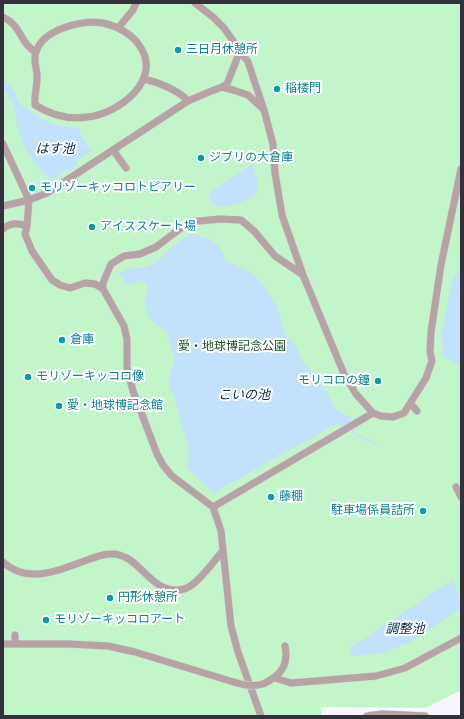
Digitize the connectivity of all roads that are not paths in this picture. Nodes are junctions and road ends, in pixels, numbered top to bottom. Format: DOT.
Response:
graph roads {
  1 [pos="136,3"];
  2 [pos="195,3"];
  3 [pos="3,17"];
  4 [pos="118,28"];
  5 [pos="240,51"];
  6 [pos="36,52"];
  7 [pos="144,78"];
  8 [pos="222,87"];
  9 [pos="188,101"];
  10 [pos="264,110"];
  11 [pos="3,144"];
  12 [pos="113,150"];
  13 [pos="126,168"];
  14 [pos="461,169"];
  15 [pos="29,200"];
  16 [pos="3,206"];
  17 [pos="27,226"];
  18 [pos="3,229"];
  19 [pos="303,275"];
  20 [pos="103,289"];
  21 [pos="411,404"];
  22 [pos="416,411"];
  23 [pos="373,413"];
  24 [pos="456,487"];
  25 [pos="461,497"];
  26 [pos="213,507"];
  27 [pos="223,551"];
  28 [pos="3,562"];
  29 [pos="15,635"];
  30 [pos="461,638"];
  31 [pos="3,644"];
  32 [pos="15,644"];
  33 [pos="285,646"];
  34 [pos="275,678"];
  35 [pos="261,716"];
  36 [pos="367,716"];
  37 [pos="425,716"];
  1 -- 4 [label="street"];
  2 -- 5 [label="street"];
  3 -- 6 [label="street"];
  4 -- 6 [label="street"];
  4 -- 7 [label="street"];
  5 -- 8 [label="street"];
  5 -- 10 [label="street"];
  6 -- 7 [label="street"];
  7 -- 9 [label="street"];
  8 -- 9 [label="street"];
  8 -- 10 [label="street"];
  9 -- 12 [label="street"];
  10 -- 19 [label="street"];
  11 -- 15 [label="street"];
  12 -- 13 [label="street"];
  12 -- 15 [label="street"];
  14 -- 21 [label="street"];
  15 -- 16 [label="street"];
  15 -- 17 [label="street"];
  17 -- 18 [label="street"];
  17 -- 20 [label="street"];
  19 -- 20 [label="street"];
  19 -- 23 [label="street"];
  20 -- 26 [label="street"];
  21 -- 22 [label="street"];
  21 -- 23 [label="street"];
  23 -- 26 [label="street"];
  24 -- 25 [label="street"];
  26 -- 27 [label="street"];
  27 -- 28 [label="street"];
  27 -- 35 [label="street"];
  29 -- 32 [label="street"];
  30 -- 34 [label="street"];
  31 -- 32 [label="street"];
  32 -- 34 [label="street, bridge"];
  33 -- 34 [label="street"];
  36 -- 37 [label="street"];
}
